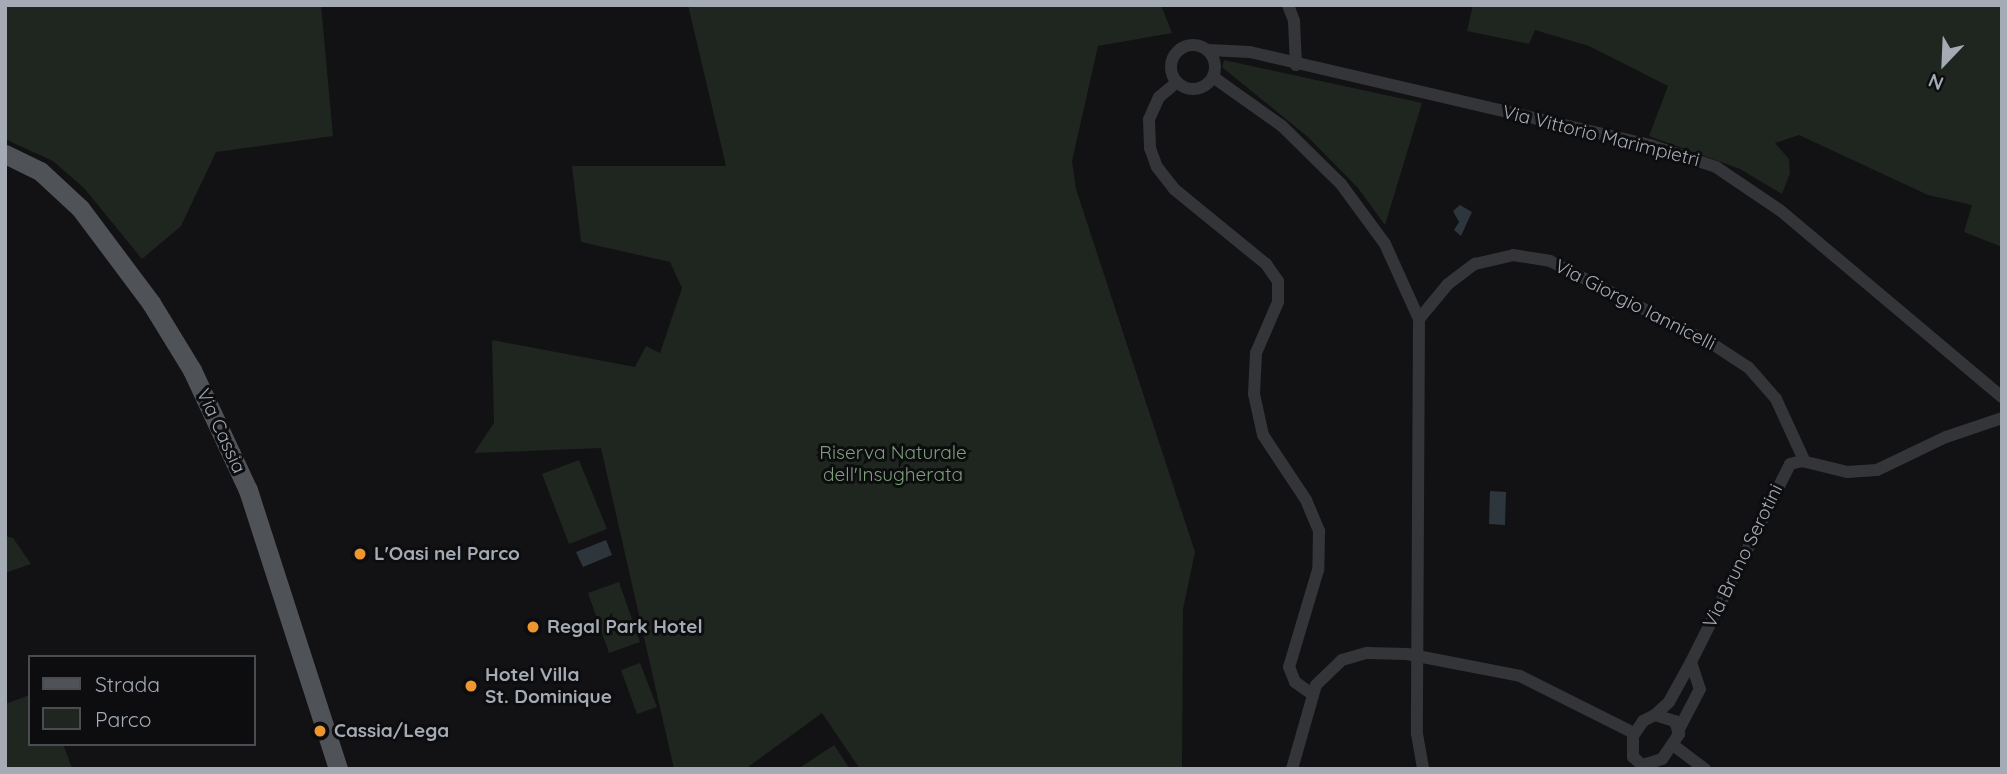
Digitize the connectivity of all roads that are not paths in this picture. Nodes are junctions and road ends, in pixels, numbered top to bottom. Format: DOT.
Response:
graph roads {
  1 [pos="1288,5"];
  2 [pos="1208,50"];
  3 [pos="1296,65"];
  4 [pos="1213,77"];
  5 [pos="1177,82"];
  6 [pos="5,154"];
  7 [pos="1419,319"];
  8 [pos="2002,397"];
  9 [pos="2002,418"];
  10 [pos="1805,462"];
  11 [pos="1417,656"];
  12 [pos="1691,662"];
  13 [pos="1312,694"];
  14 [pos="1655,715"];
  15 [pos="1679,729"];
  16 [pos="1634,733"];
  17 [pos="1673,745"];
  18 [pos="1638,766"];
  19 [pos="338,769"];
  20 [pos="1292,769"];
  21 [pos="1423,769"];
  22 [pos="1705,769"];
  1 -- 3 [label="street"];
  2 -- 3 [label="street, Via Vittorio Marimpietri"];
  2 -- 4 [label="street"];
  2 -- 5 [label="street"];
  3 -- 8 [label="street, Via Vittorio Marimpietri"];
  4 -- 5 [label="street"];
  4 -- 7 [label="street"];
  5 -- 13 [label="street"];
  6 -- 19 [label="main road, Via Cassia"];
  7 -- 10 [label="street, Via Giorgio Iannicelli"];
  7 -- 11 [label="street"];
  9 -- 10 [label="street"];
  10 -- 12 [label="street, Via Bruno Serotini"];
  11 -- 13 [label="street"];
  11 -- 16 [label="street"];
  11 -- 21 [label="street"];
  12 -- 14 [label="street, Via Bruno Serotini"];
  12 -- 15 [label="street"];
  13 -- 20 [label="street"];
  14 -- 15 [label="street"];
  14 -- 16 [label="street"];
  15 -- 17 [label="street"];
  16 -- 18 [label="street"];
  17 -- 18 [label="street"];
  17 -- 22 [label="street"];
}
